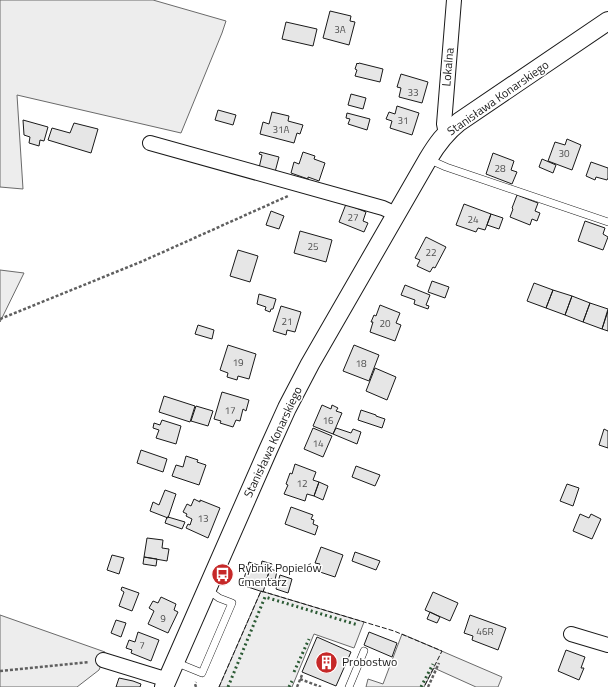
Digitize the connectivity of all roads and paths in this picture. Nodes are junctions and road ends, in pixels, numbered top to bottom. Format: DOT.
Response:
graph roads {
  1 [pos="454,0"];
  2 [pos="608,21"];
  3 [pos="446,134"];
  4 [pos="150,143"];
  5 [pos="428,158"];
  6 [pos="305,186"];
  7 [pos="396,214"];
  8 [pos="608,222"];
  9 [pos="0,319"];
  10 [pos="207,589"];
  11 [pos="571,634"];
  12 [pos="608,645"];
  13 [pos="364,651"];
  14 [pos="103,660"];
  15 [pos="175,662"];
  16 [pos="439,662"];
  17 [pos="0,671"];
  18 [pos="302,675"];
  19 [pos="300,679"];
  20 [pos="166,683"];
  21 [pos="297,687"];
  22 [pos="321,687"];
  23 [pos="349,687"];
  24 [pos="428,687"];
  1 -- 3 [label="street, Lokalna"];
  2 -- 3 [label="street, Stanisława Konarskiego"];
  3 -- 5 [label="street, Stanisława Konarskiego"];
  4 -- 6 [label="street"];
  5 -- 7 [label="street, Stanisława Konarskiego"];
  5 -- 8 [label="lane"];
  6 -- 7 [label="street"];
  6 -- 9 [label="path"];
  7 -- 10 [label="street, Stanisława Konarskiego"];
  10 -- 15 [label="street, Stanisława Konarskiego"];
  10 -- 15 [label="lane"];
  11 -- 12 [label="street"];
  13 -- 23 [label="lane"];
  14 -- 17 [label="path"];
  14 -- 20 [label="street, Stanisława Konarskiego"];
  15 -- 20 [label="street, Stanisława Konarskiego"];
  16 -- 24 [label="path"];
  18 -- 19 [label="path"];
  19 -- 21 [label="path"];
  19 -- 22 [label="path"];
}
